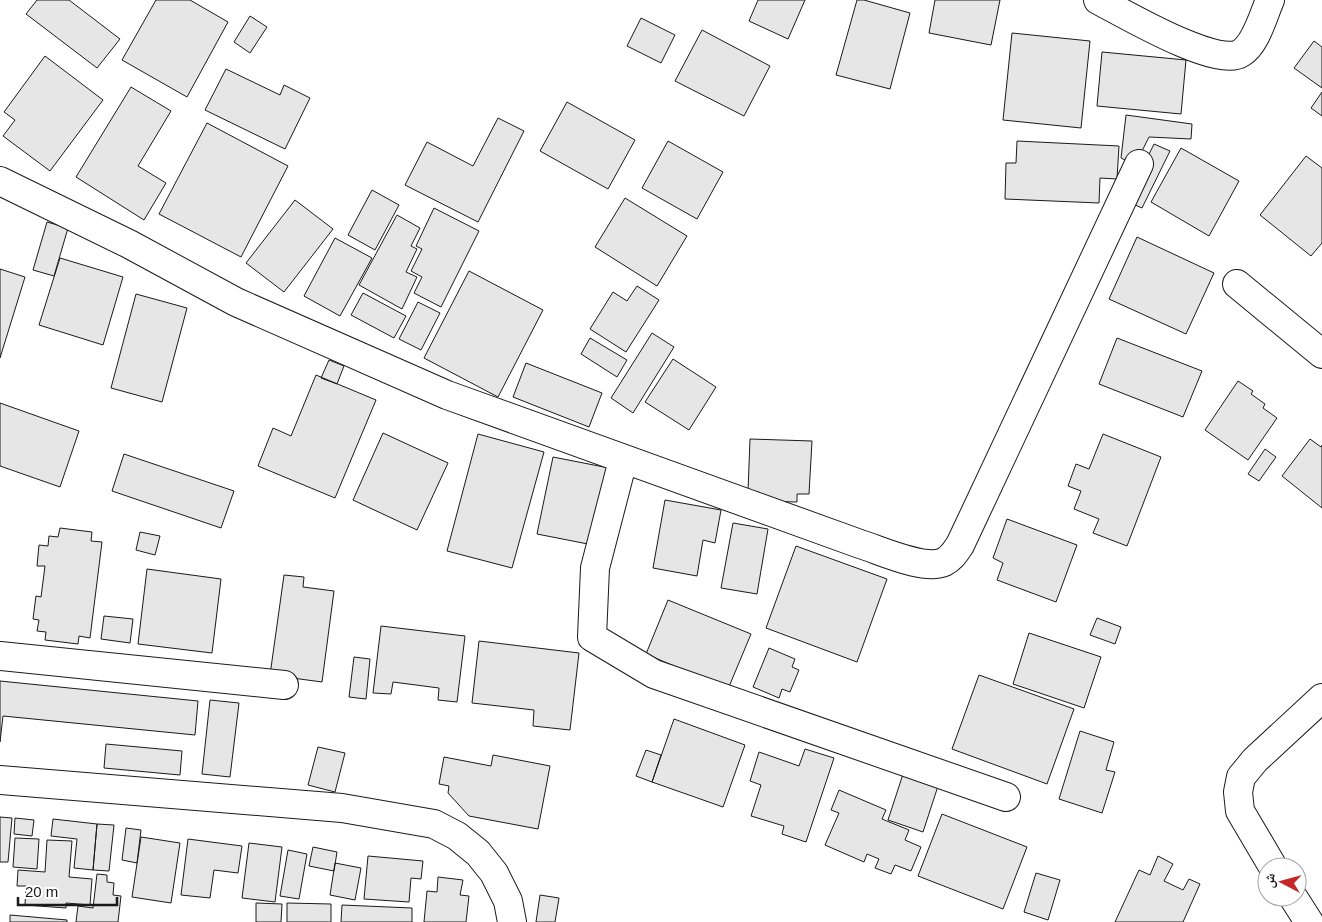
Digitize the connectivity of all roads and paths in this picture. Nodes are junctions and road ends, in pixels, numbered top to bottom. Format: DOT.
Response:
graph roads {
  1 [pos="1098,0"];
  2 [pos="1270,0"];
  3 [pos="1139,164"];
  4 [pos="0,181"];
  5 [pos="1236,284"];
  6 [pos="1322,354"];
  7 [pos="623,460"];
  8 [pos="0,656"];
  9 [pos="284,685"];
  10 [pos="1322,698"];
  11 [pos="0,780"];
  12 [pos="1006,797"];
  13 [pos="1267,857"];
  14 [pos="1299,907"];
  15 [pos="512,922"];
  16 [pos="1309,922"];
  1 -- 2 [label="street"];
  3 -- 7 [label="street"];
  4 -- 7 [label="street"];
  5 -- 6 [label="street"];
  7 -- 12 [label="street"];
  8 -- 9 [label="street"];
  10 -- 13 [label="street"];
  11 -- 15 [label="street"];
  14 -- 16 [label="street"];
}
